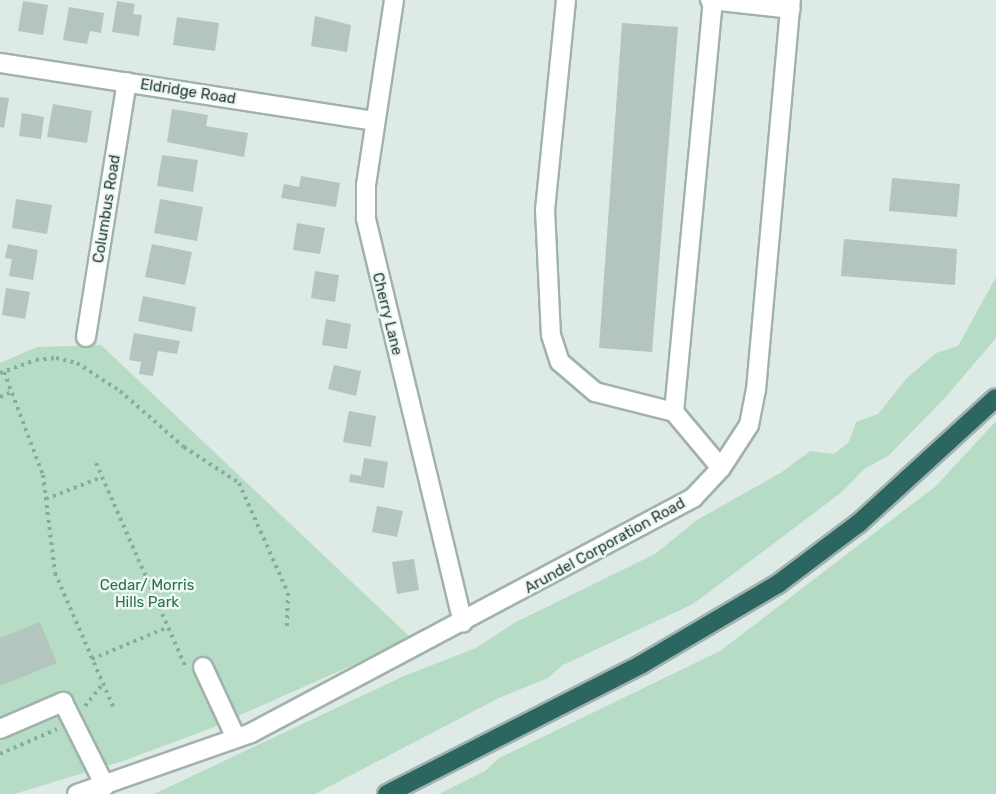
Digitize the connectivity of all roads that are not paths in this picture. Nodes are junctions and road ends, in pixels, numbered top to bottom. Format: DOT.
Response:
graph roads {
  1 [pos="394,0"];
  2 [pos="566,0"];
  3 [pos="712,0"];
  4 [pos="791,4"];
  5 [pos="0,63"];
  6 [pos="127,82"];
  7 [pos="375,121"];
  8 [pos="86,337"];
  9 [pos="996,398"];
  10 [pos="674,412"];
  11 [pos="721,468"];
  12 [pos="463,623"];
  13 [pos="196,670"];
  14 [pos="0,729"];
  15 [pos="236,738"];
  16 [pos="105,786"];
  17 [pos="77,794"];
  18 [pos="387,794"];
  1 -- 7 [label="street, Cherry Lane"];
  2 -- 10 [label="street"];
  3 -- 4 [label="street"];
  3 -- 10 [label="street"];
  4 -- 11 [label="street, Arundel Corporation Road"];
  5 -- 6 [label="street, Eldridge Road"];
  6 -- 7 [label="street, Eldridge Road"];
  6 -- 8 [label="street, Columbus Road"];
  7 -- 12 [label="street, Cherry Lane"];
  9 -- 18 [label="highway"];
  10 -- 11 [label="street"];
  11 -- 12 [label="street, Arundel Corporation Road"];
  12 -- 15 [label="street, Arundel Corporation Road"];
  13 -- 15 [label="street"];
  14 -- 16 [label="street"];
  15 -- 16 [label="street, Arundel Corporation Road"];
  16 -- 17 [label="street, Arundel Corporation Road"];
}
